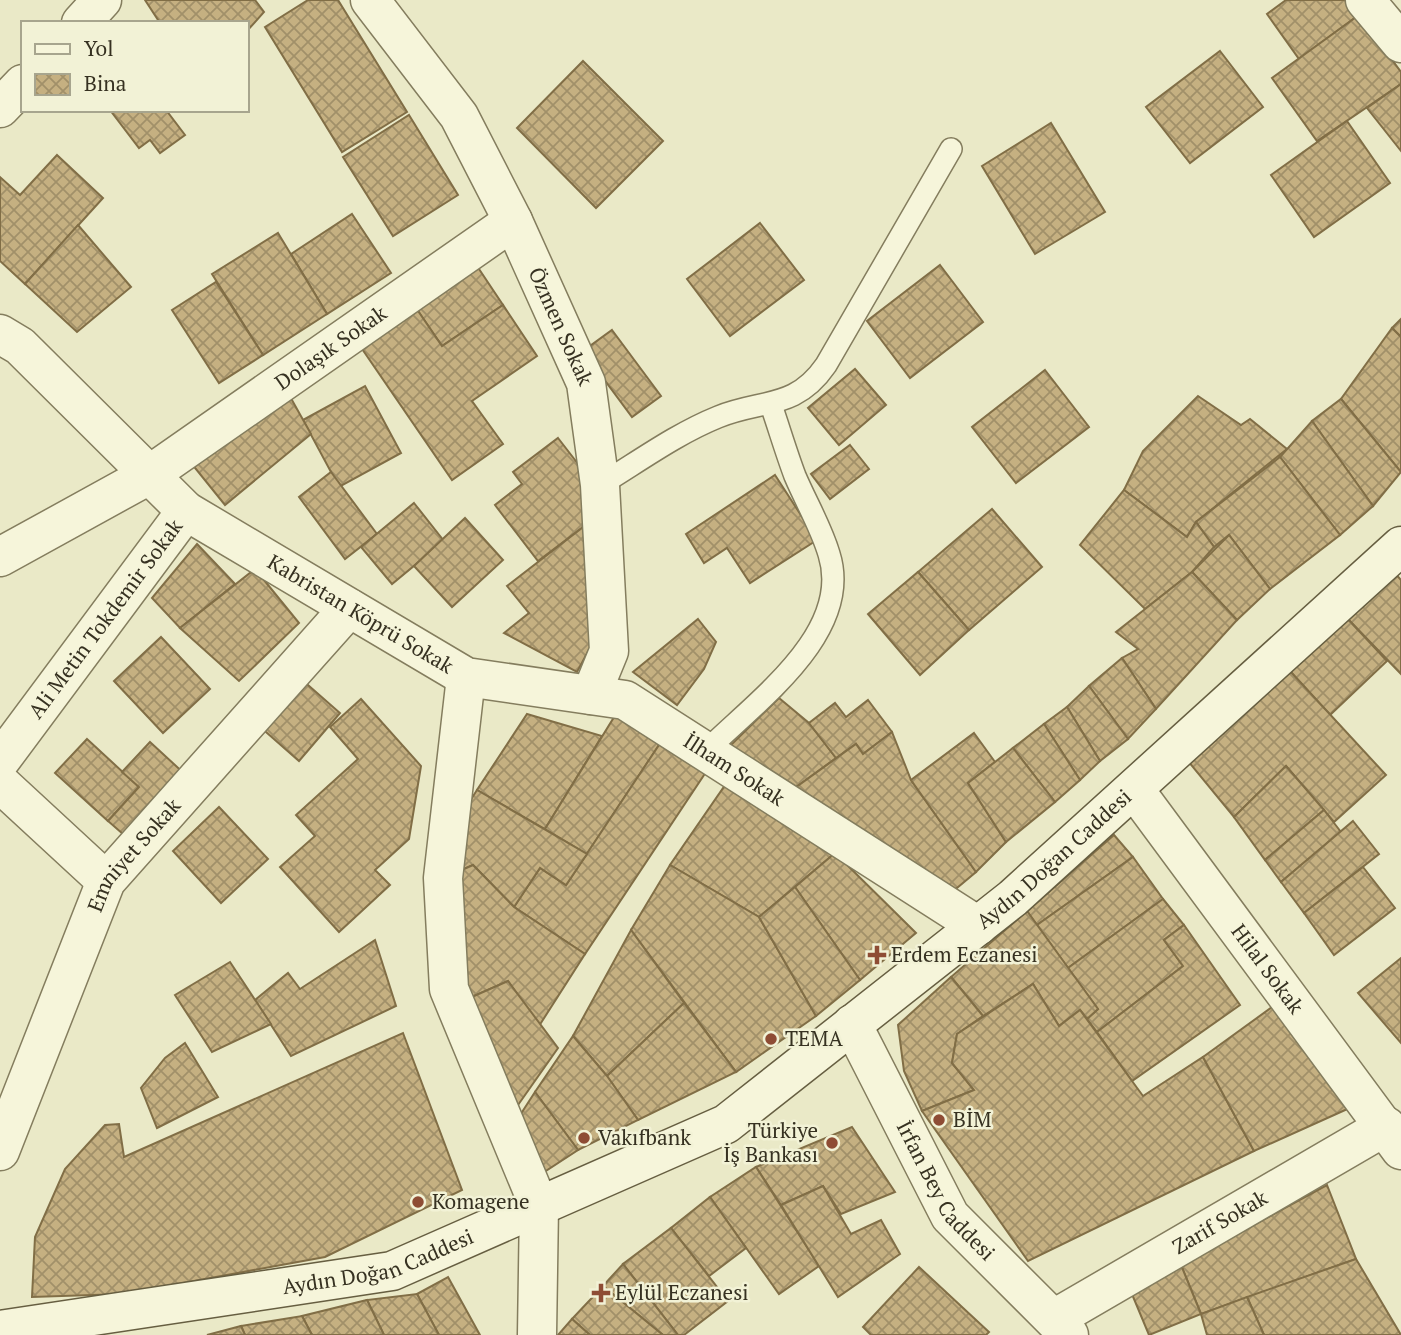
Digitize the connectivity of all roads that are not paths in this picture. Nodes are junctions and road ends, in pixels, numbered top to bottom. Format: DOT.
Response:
graph roads {
  1 [pos="102,0"];
  2 [pos="370,0"];
  3 [pos="1365,0"];
  4 [pos="83,21"];
  5 [pos="1401,43"];
  6 [pos="21,86"];
  7 [pos="0,108"];
  8 [pos="951,149"];
  9 [pos="513,221"];
  10 [pos="0,334"];
  11 [pos="771,405"];
  12 [pos="149,475"];
  13 [pos="600,485"];
  14 [pos="186,512"];
  15 [pos="1401,546"];
  16 [pos="0,557"];
  17 [pos="349,608"];
  18 [pos="466,677"];
  19 [pos="591,695"];
  20 [pos="706,751"];
  21 [pos="0,761"];
  22 [pos="0,783"];
  23 [pos="1134,789"];
  24 [pos="106,881"];
  25 [pos="978,926"];
  26 [pos="852,1024"];
  27 [pos="1394,1138"];
  28 [pos="0,1151"];
  29 [pos="539,1206"];
  30 [pos="1061,1327"];
  31 [pos="0,1330"];
  32 [pos="537,1335"];
  1 -- 4 [label="street"];
  2 -- 9 [label="street, Özmen Sokak"];
  3 -- 5 [label="street"];
  6 -- 7 [label="street"];
  8 -- 11 [label="lane"];
  9 -- 12 [label="street, Dolaşık Sokak"];
  9 -- 13 [label="street, Özmen Sokak"];
  10 -- 12 [label="street, Kabristan Köprü Sokak"];
  11 -- 13 [label="lane"];
  11 -- 20 [label="lane"];
  12 -- 14 [label="street, Kabristan Köprü Sokak"];
  12 -- 16 [label="street, Dolaşık Sokak"];
  13 -- 19 [label="street, Özmen Sokak"];
  14 -- 17 [label="street, Kabristan Köprü Sokak"];
  14 -- 21 [label="street, Ali Metin Tokdemir Sokak"];
  15 -- 23 [label="street, Aydın Doğan Caddesi"];
  17 -- 18 [label="street, Kabristan Köprü Sokak"];
  17 -- 24 [label="street, Emniyet Sokak"];
  18 -- 19 [label="street, İlham Sokak"];
  18 -- 29 [label="street, Kabristan Köprü Sokak"];
  19 -- 20 [label="street, İlham Sokak"];
  20 -- 25 [label="street, İlham Sokak"];
  22 -- 24 [label="street"];
  23 -- 25 [label="street, Aydın Doğan Caddesi"];
  23 -- 27 [label="street, Hilal Sokak"];
  24 -- 28 [label="street, Emniyet Sokak"];
  25 -- 26 [label="street, Aydın Doğan Caddesi"];
  26 -- 29 [label="street, Aydın Doğan Caddesi"];
  26 -- 30 [label="street, İrfan Bey Caddesi"];
  27 -- 30 [label="street, Zarif Sokak"];
  29 -- 31 [label="street, Aydın Doğan Caddesi"];
  29 -- 32 [label="street"];
}
